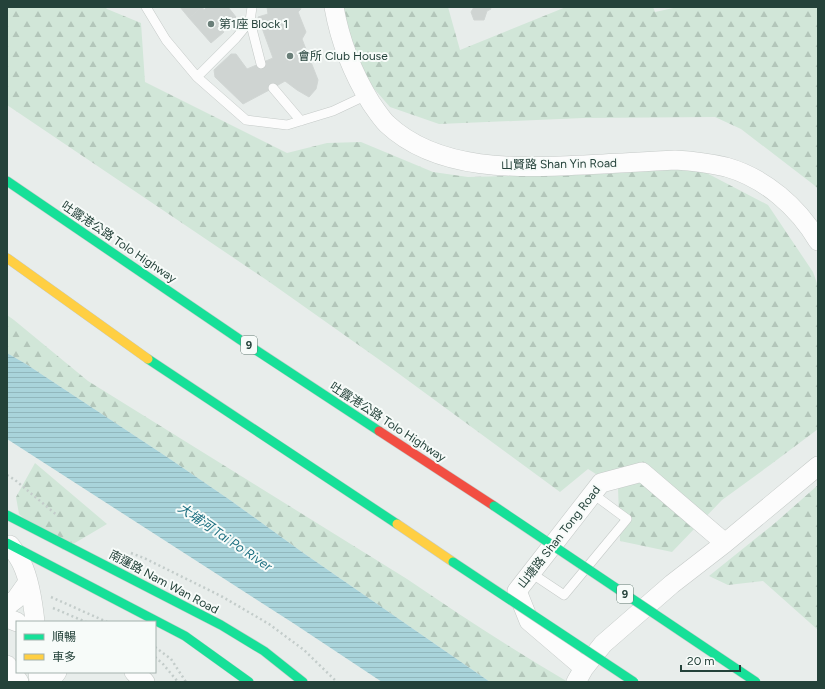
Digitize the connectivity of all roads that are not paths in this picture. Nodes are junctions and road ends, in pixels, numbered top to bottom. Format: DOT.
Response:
graph roads {
  1 [pos="146,7"];
  2 [pos="252,7"];
  3 [pos="334,7"];
  4 [pos="250,21"];
  5 [pos="261,64"];
  6 [pos="198,77"];
  7 [pos="273,88"];
  8 [pos="366,95"];
  9 [pos="301,121"];
  10 [pos="7,181"];
  11 [pos="818,241"];
  12 [pos="7,258"];
  13 [pos="818,466"];
  14 [pos="593,494"];
  15 [pos="7,515"];
  16 [pos="725,543"];
  17 [pos="9,544"];
  18 [pos="531,573"];
  19 [pos="28,582"];
  20 [pos="7,606"];
  21 [pos="35,621"];
  22 [pos="7,666"];
  23 [pos="56,673"];
  24 [pos="135,673"];
  25 [pos="580,675"];
  26 [pos="19,682"];
  27 [pos="49,682"];
  28 [pos="145,682"];
  29 [pos="249,682"];
  30 [pos="303,682"];
  31 [pos="634,682"];
  32 [pos="756,682"];
  1 -- 6 [label="lane"];
  2 -- 4 [label="lane"];
  3 -- 8 [label="street, 山賢路 Shan Yin Road"];
  4 -- 5 [label="lane"];
  4 -- 6 [label="lane"];
  6 -- 9 [label="lane"];
  7 -- 9 [label="lane"];
  8 -- 9 [label="lane"];
  8 -- 11 [label="street, 山賢路 Shan Yin Road"];
  10 -- 32 [label="main road, 吐露港公路 Tolo Highway / 9, bridge"];
  12 -- 31 [label="main road, bridge"];
  13 -- 16 [label="street, 山塘路 Shan Tong Road"];
  14 -- 16 [label="street, 山塘路 Shan Tong Road"];
  14 -- 18 [label="street, 山塘路 Shan Tong Road"];
  14 -- 18 [label="lane"];
  15 -- 30 [label="main road, 南運路 Nam Wan Road"];
  16 -- 25 [label="street, 山塘路 Shan Tong Road"];
  17 -- 19 [label="street"];
  17 -- 29 [label="main road"];
  18 -- 25 [label="street, 山塘路 Shan Tong Road"];
  19 -- 20 [label="street"];
  19 -- 21 [label="street"];
  22 -- 26 [label="street"];
  23 -- 27 [label="street"];
  24 -- 28 [label="street"];
}
